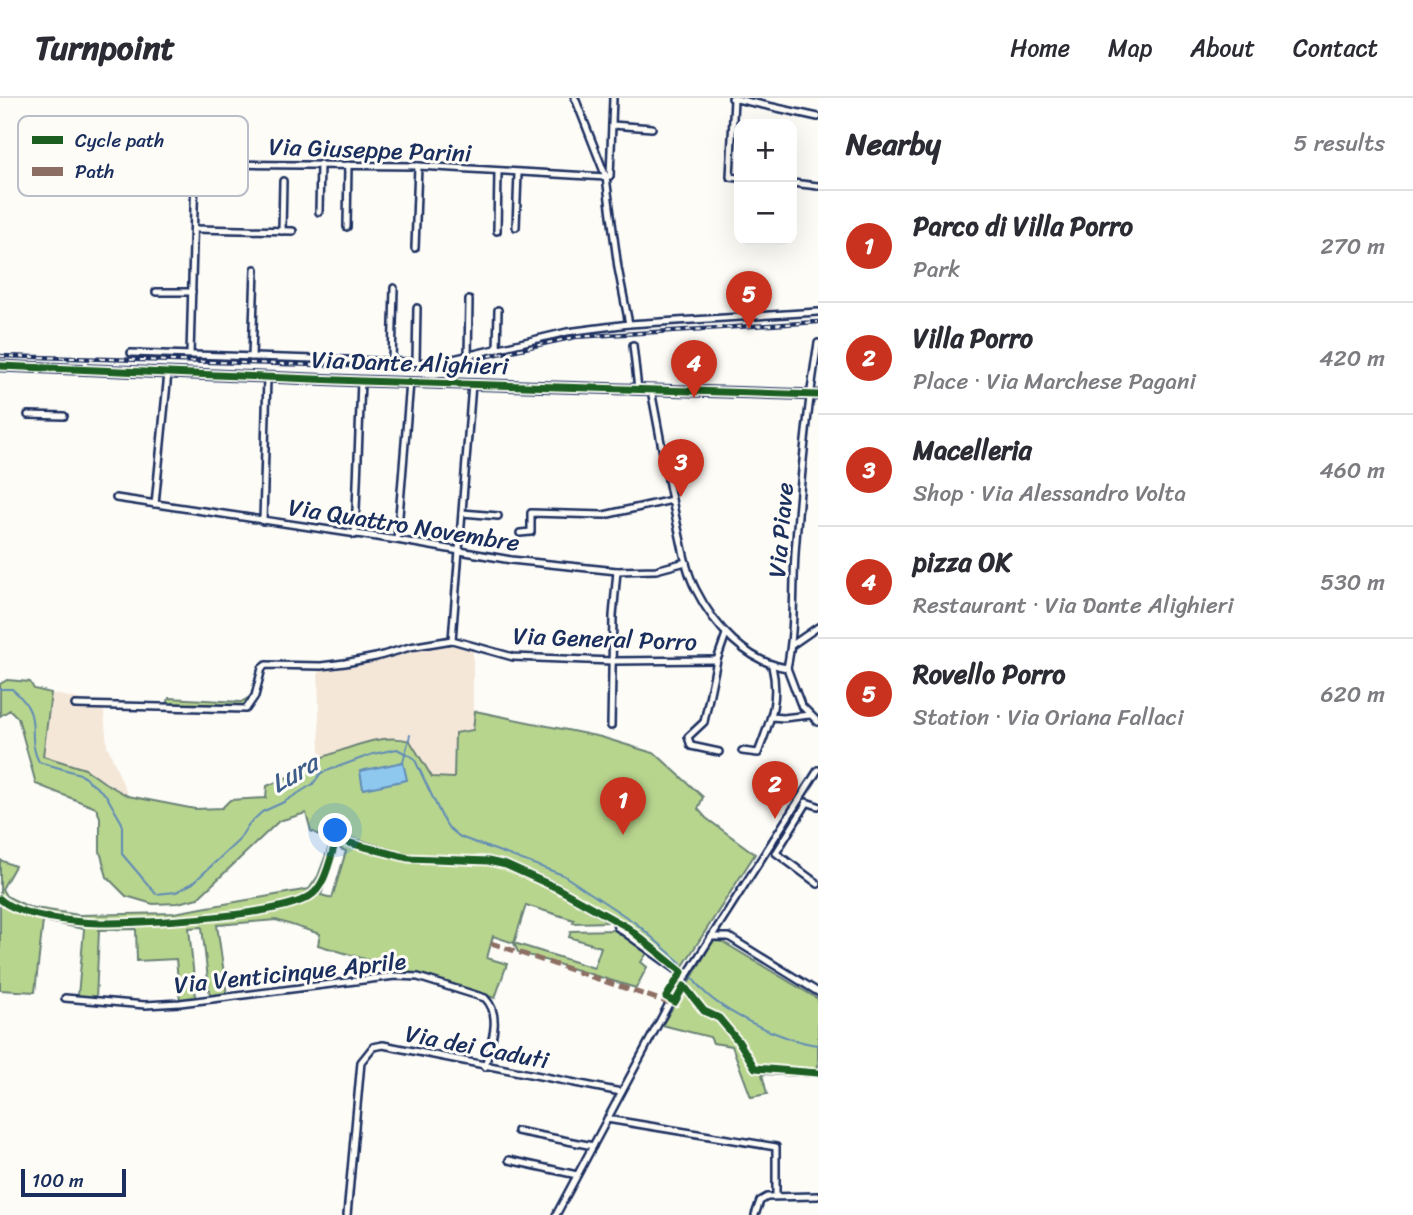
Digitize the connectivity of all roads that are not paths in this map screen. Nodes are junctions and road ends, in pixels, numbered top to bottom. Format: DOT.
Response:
graph roads {
  1 [pos="575,98"];
  2 [pos="613,98"];
  3 [pos="733,98"];
  4 [pos="818,117"];
  5 [pos="612,125"];
  6 [pos="652,128"];
  7 [pos="248,164"];
  8 [pos="320,164"];
  9 [pos="348,165"];
  10 [pos="418,166"];
  11 [pos="498,172"];
  12 [pos="518,173"];
  13 [pos="606,177"];
  14 [pos="734,177"];
  15 [pos="283,181"];
  16 [pos="797,184"];
  17 [pos="818,186"];
  18 [pos="195,196"];
  19 [pos="319,212"];
  20 [pos="347,227"];
  21 [pos="516,227"];
  22 [pos="194,229"];
  23 [pos="282,231"];
  24 [pos="293,231"];
  25 [pos="497,231"];
  26 [pos="415,248"];
  27 [pos="255,269"];
  28 [pos="394,288"];
  29 [pos="156,292"];
  30 [pos="192,292"];
  31 [pos="469,300"];
  32 [pos="417,308"];
  33 [pos="498,310"];
  34 [pos="817,311"];
  35 [pos="629,324"];
  36 [pos="818,343"];
  37 [pos="633,345"];
  38 [pos="497,350"];
  39 [pos="131,353"];
  40 [pos="190,355"];
  41 [pos="468,356"];
  42 [pos="252,357"];
  43 [pos="392,361"];
  44 [pos="416,362"];
  45 [pos="815,363"];
  46 [pos="0,366"];
  47 [pos="168,373"];
  48 [pos="267,378"];
  49 [pos="818,380"];
  50 [pos="361,382"];
  51 [pos="410,382"];
  52 [pos="472,384"];
  53 [pos="638,389"];
  54 [pos="651,390"];
  55 [pos="814,394"];
  56 [pos="28,415"];
  57 [pos="64,416"];
  58 [pos="117,498"];
  59 [pos="672,500"];
  60 [pos="155,504"];
  61 [pos="462,513"];
  62 [pos="498,516"];
  63 [pos="263,521"];
  64 [pos="520,533"];
  65 [pos="355,535"];
  66 [pos="397,540"];
  67 [pos="458,551"];
  68 [pos="686,562"];
  69 [pos="617,571"];
  70 [pos="818,627"];
  71 [pos="726,634"];
  72 [pos="452,640"];
  73 [pos="792,646"];
  74 [pos="717,660"];
  75 [pos="612,661"];
  76 [pos="772,666"];
  77 [pos="787,668"];
  78 [pos="75,705"];
  79 [pos="810,715"];
  80 [pos="772,717"];
  81 [pos="818,722"];
  82 [pos="611,726"];
  83 [pos="742,751"];
  84 [pos="719,752"];
  85 [pos="818,770"];
  86 [pos="800,800"];
  87 [pos="807,803"];
  88 [pos="818,806"];
  89 [pos="818,884"];
  90 [pos="615,921"];
  91 [pos="712,937"];
  92 [pos="685,976"];
  93 [pos="818,992"];
  94 [pos="65,998"];
  95 [pos="485,1067"];
  96 [pos="621,1093"];
  97 [pos="607,1119"];
  98 [pos="517,1131"];
  99 [pos="593,1146"];
  100 [pos="509,1160"];
  101 [pos="577,1175"];
  102 [pos="776,1196"];
  103 [pos="818,1196"];
  104 [pos="347,1215"];
  105 [pos="556,1215"];
  106 [pos="755,1215"];
  1 -- 13 [label="street"];
  2 -- 5 [label="street"];
  3 -- 4 [label="street"];
  3 -- 14 [label="street"];
  5 -- 6 [label="street"];
  5 -- 13 [label="street"];
  7 -- 8 [label="street, Via Giuseppe Parini"];
  8 -- 9 [label="street, Via Giuseppe Parini"];
  8 -- 19 [label="street"];
  9 -- 10 [label="street, Via Giuseppe Parini"];
  9 -- 20 [label="street"];
  10 -- 11 [label="street, Via Giuseppe Parini"];
  10 -- 26 [label="street"];
  11 -- 12 [label="street, Via Giuseppe Parini"];
  11 -- 25 [label="street"];
  12 -- 13 [label="street, Via Giuseppe Parini"];
  12 -- 21 [label="street"];
  13 -- 35 [label="street"];
  15 -- 23 [label="street"];
  16 -- 17 [label="street"];
  18 -- 22 [label="street, Via Giuseppe Parini"];
  22 -- 23 [label="street"];
  22 -- 30 [label="street, Via Giuseppe Parini"];
  23 -- 24 [label="street"];
  27 -- 42 [label="street"];
  28 -- 43 [label="street"];
  29 -- 30 [label="street"];
  30 -- 40 [label="street, Via Giuseppe Parini"];
  31 -- 41 [label="street"];
  32 -- 44 [label="street"];
  33 -- 38 [label="street"];
  34 -- 35 [label="street"];
  35 -- 38 [label="street"];
  36 -- 45 [label="street, Via Piave"];
  37 -- 53 [label="street"];
  38 -- 41 [label="street"];
  39 -- 40 [label="street"];
  40 -- 42 [label="street"];
  41 -- 44 [label="street"];
  42 -- 43 [label="street"];
  43 -- 44 [label="street"];
  45 -- 49 [label="street"];
  45 -- 55 [label="street, Via Piave"];
  46 -- 47 [label="street, Via Dante Alighieri"];
  47 -- 48 [label="street, Via Dante Alighieri"];
  47 -- 60 [label="street"];
  48 -- 50 [label="street, Via Dante Alighieri"];
  48 -- 63 [label="street"];
  50 -- 51 [label="street, Via Dante Alighieri"];
  50 -- 65 [label="street"];
  51 -- 52 [label="street, Via Dante Alighieri"];
  51 -- 66 [label="street"];
  52 -- 53 [label="street, Via Dante Alighieri"];
  52 -- 61 [label="street"];
  53 -- 54 [label="street, Via Dante Alighieri"];
  54 -- 55 [label="street, Via Dante Alighieri"];
  54 -- 59 [label="street"];
  55 -- 73 [label="street, Via Piave"];
  56 -- 57 [label="street"];
  58 -- 60 [label="street, Via Quattro Novembre"];
  59 -- 64 [label="street"];
  59 -- 68 [label="street"];
  60 -- 63 [label="street, Via Quattro Novembre"];
  61 -- 62 [label="street"];
  61 -- 67 [label="street"];
  63 -- 65 [label="street, Via Quattro Novembre"];
  65 -- 66 [label="street, Via Quattro Novembre"];
  66 -- 67 [label="street, Via Quattro Novembre"];
  67 -- 69 [label="street, Via Quattro Novembre"];
  67 -- 72 [label="street"];
  68 -- 69 [label="street, Via Quattro Novembre"];
  68 -- 71 [label="street"];
  69 -- 75 [label="street"];
  70 -- 73 [label="street"];
  71 -- 74 [label="street"];
  71 -- 76 [label="street"];
  72 -- 75 [label="street, Via General Porro"];
  72 -- 78 [label="street"];
  73 -- 77 [label="street, Via Piave"];
  74 -- 75 [label="street, Via General Porro"];
  74 -- 84 [label="street"];
  75 -- 82 [label="street"];
  76 -- 77 [label="street"];
  76 -- 80 [label="street"];
  77 -- 79 [label="street"];
  79 -- 80 [label="street"];
  79 -- 81 [label="street"];
  80 -- 83 [label="street"];
  85 -- 86 [label="street"];
  86 -- 87 [label="street"];
  86 -- 91 [label="street"];
  87 -- 88 [label="street"];
  87 -- 89 [label="street"];
  90 -- 92 [label="street"];
  91 -- 92 [label="street"];
  91 -- 93 [label="street"];
  92 -- 96 [label="street"];
  94 -- 95 [label="street, Via Venticinque Aprile"];
  95 -- 96 [label="street, Via dei Caduti"];
  95 -- 104 [label="street, Via dei Caduti"];
  96 -- 97 [label="street"];
  97 -- 99 [label="street"];
  97 -- 102 [label="street"];
  98 -- 99 [label="street"];
  99 -- 101 [label="street"];
  100 -- 101 [label="street"];
  101 -- 105 [label="street"];
  102 -- 103 [label="street"];
  102 -- 106 [label="street"];
}
